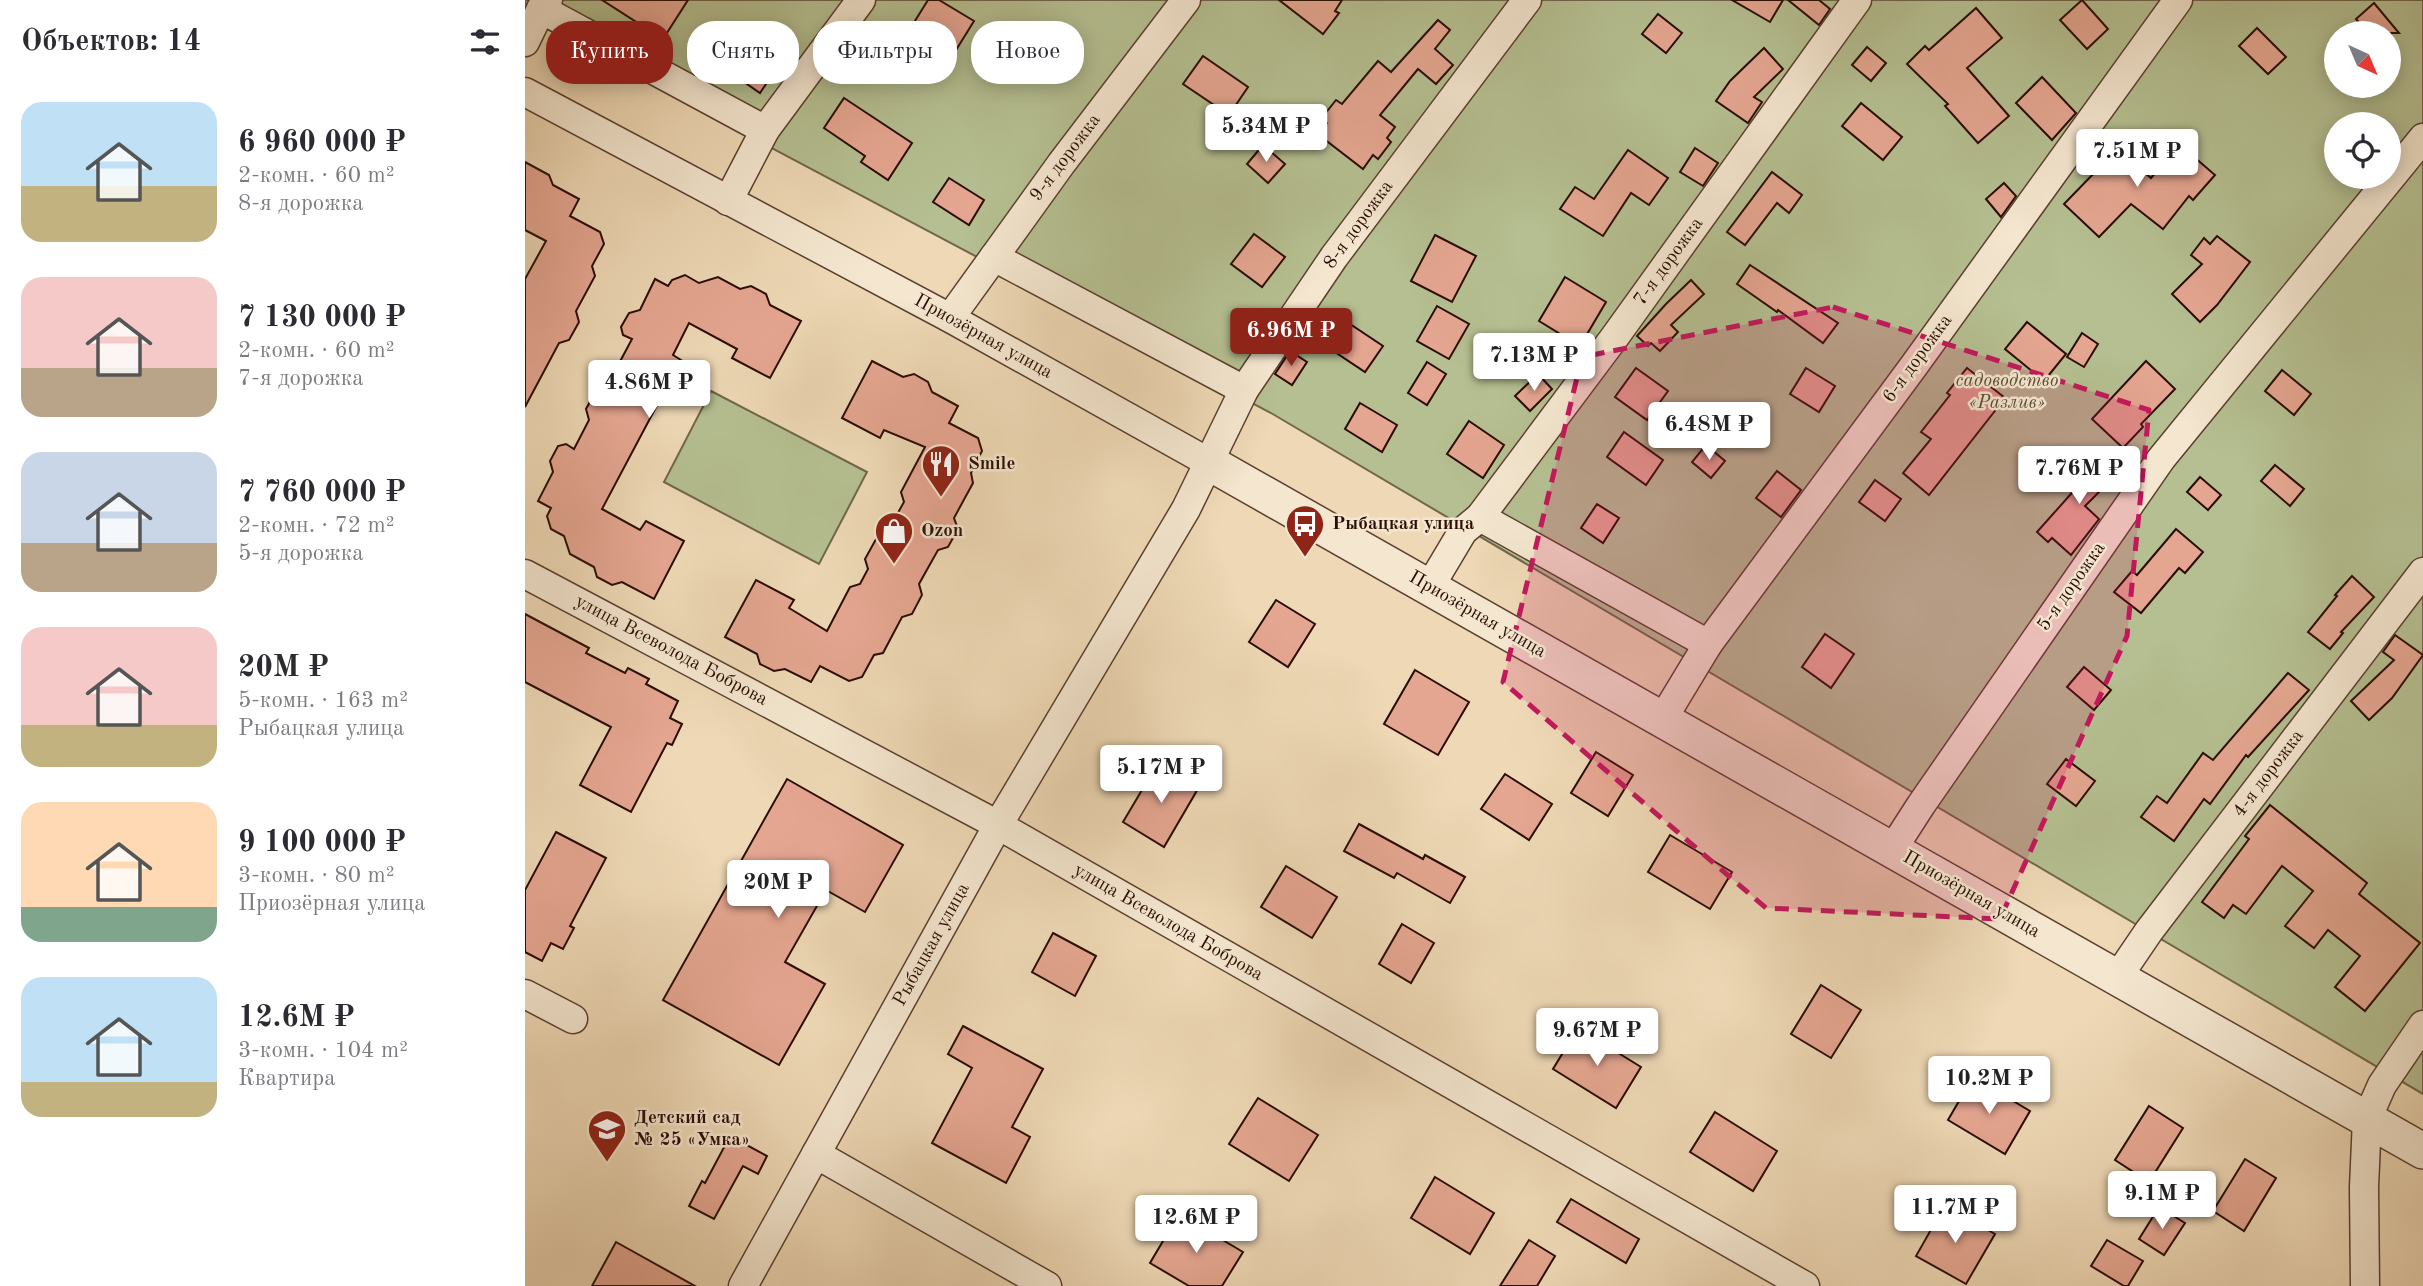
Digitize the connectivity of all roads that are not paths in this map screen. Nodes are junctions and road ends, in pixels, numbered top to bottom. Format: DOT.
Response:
graph roads {
  1 [pos="861,0"];
  2 [pos="1186,0"];
  3 [pos="1527,0"];
  4 [pos="1857,0"];
  5 [pos="2178,0"];
  6 [pos="544,5"];
  7 [pos="525,42"];
  8 [pos="525,92"];
  9 [pos="765,130"];
  10 [pos="2423,138"];
  11 [pos="728,201"];
  12 [pos="994,257"];
  13 [pos="950,318"];
  14 [pos="1244,390"];
  15 [pos="1208,462"];
  16 [pos="1481,517"];
  17 [pos="2423,572"];
  18 [pos="525,574"];
  19 [pos="1429,588"];
  20 [pos="1707,644"];
  21 [pos="1662,720"];
  22 [pos="998,825"];
  23 [pos="1892,850"];
  24 [pos="2117,978"];
  25 [pos="525,994"];
  26 [pos="573,1019"];
  27 [pos="2423,1025"];
  28 [pos="2367,1119"];
  29 [pos="2423,1151"];
  30 [pos="816,1154"];
  31 [pos="743,1286"];
  32 [pos="1047,1286"];
  33 [pos="1804,1286"];
  34 [pos="2365,1286"];
  1 -- 9 [label="street"];
  2 -- 12 [label="street, 9-я дорожка"];
  3 -- 14 [label="street, 8-я дорожка"];
  4 -- 16 [label="street, 7-я дорожка"];
  5 -- 20 [label="street, 6-я дорожка"];
  6 -- 7 [label="street"];
  6 -- 9 [label="street"];
  8 -- 11 [label="street, Приозёрная улица"];
  9 -- 11 [label="street"];
  10 -- 23 [label="street, 5-я дорожка"];
  11 -- 13 [label="street, Приозёрная улица"];
  12 -- 13 [label="street, 9-я дорожка"];
  12 -- 14 [label="street"];
  13 -- 15 [label="street, Приозёрная улица"];
  14 -- 15 [label="street, 8-я дорожка"];
  15 -- 19 [label="street, Приозёрная улица"];
  15 -- 22 [label="street, Рыбацкая улица"];
  16 -- 19 [label="street, 7-я дорожка"];
  16 -- 20 [label="street"];
  17 -- 24 [label="street, 4-я дорожка"];
  18 -- 22 [label="street, улица Всеволода Боброва"];
  19 -- 21 [label="street, Приозёрная улица"];
  20 -- 21 [label="street, 6-я дорожка"];
  21 -- 23 [label="street, Приозёрная улица"];
  22 -- 30 [label="street, Рыбацкая улица"];
  22 -- 33 [label="street, улица Всеволода Боброва"];
  23 -- 24 [label="street, Приозёрная улица"];
  24 -- 28 [label="street, Приозёрная улица"];
  25 -- 26 [label="street"];
  27 -- 28 [label="street"];
  28 -- 29 [label="street, Приозёрная улица"];
  28 -- 34 [label="street"];
  30 -- 31 [label="street, Рыбацкая улица"];
  30 -- 32 [label="street"];
}
